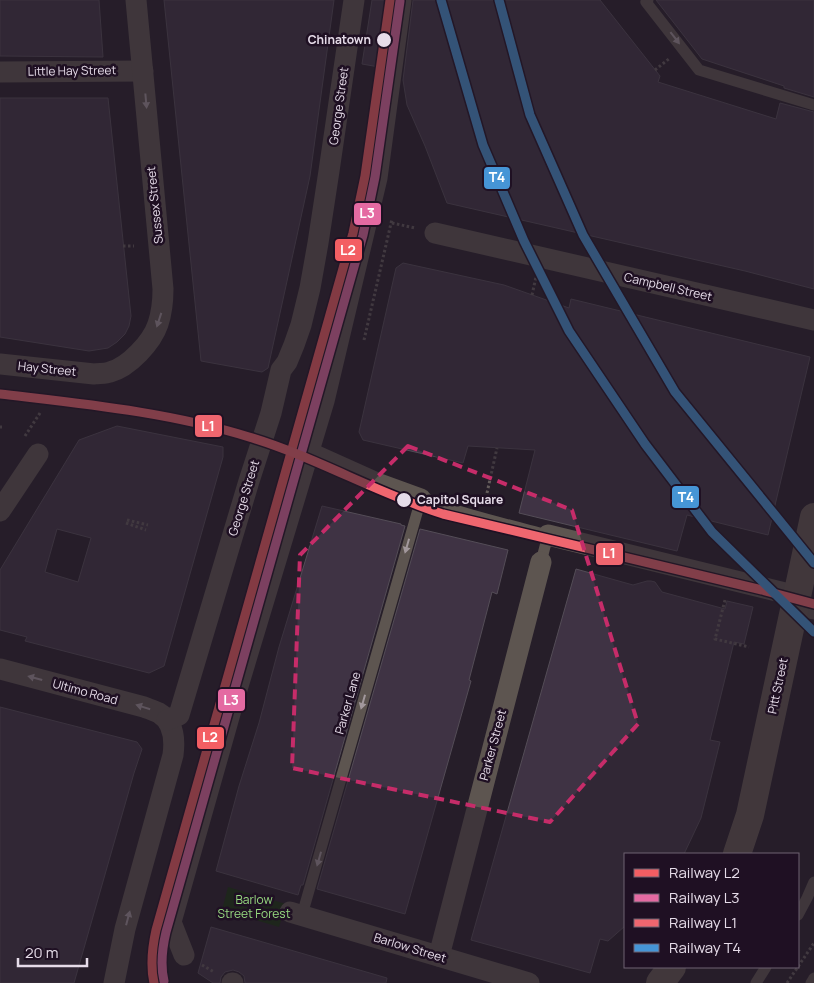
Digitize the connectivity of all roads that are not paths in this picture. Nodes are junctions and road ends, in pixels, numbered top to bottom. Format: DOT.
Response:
graph roads {
  1 [pos="136,0"];
  2 [pos="354,0"];
  3 [pos="401,0"];
  4 [pos="648,0"];
  5 [pos="143,71"];
  6 [pos="0,72"];
  7 [pos="814,105"];
  8 [pos="435,233"];
  9 [pos="814,320"];
  10 [pos="0,364"];
  11 [pos="94,374"];
  12 [pos="308,452"];
  13 [pos="38,454"];
  14 [pos="421,499"];
  15 [pos="0,511"];
  16 [pos="814,517"];
  17 [pos="548,534"];
  18 [pos="541,562"];
  19 [pos="805,593"];
  20 [pos="0,669"];
  21 [pos="167,720"];
  22 [pos="737,853"];
  23 [pos="814,882"];
  24 [pos="799,913"];
  25 [pos="296,914"];
  26 [pos="184,955"];
  27 [pos="439,956"];
  28 [pos="671,968"];
  29 [pos="765,968"];
  30 [pos="814,978"];
  31 [pos="114,983"];
  32 [pos="529,983"];
  33 [pos="660,983"];
  34 [pos="756,983"];
  35 [pos="811,983"];
  1 -- 5 [label="street, Sussex Street"];
  2 -- 21 [label="street, George Street"];
  3 -- 12 [label="street"];
  4 -- 7 [label="lane, one-way"];
  5 -- 6 [label="street, Little Hay Street"];
  5 -- 11 [label="street, Sussex Street, one-way"];
  8 -- 9 [label="street, Campbell Street"];
  10 -- 11 [label="street, Hay Street"];
  12 -- 14 [label="street"];
  12 -- 26 [label="street"];
  13 -- 15 [label="street"];
  14 -- 17 [label="lane"];
  14 -- 25 [label="lane, Parker Lane, one-way"];
  16 -- 19 [label="street, Pitt Street"];
  17 -- 18 [label="lane, Parker Street"];
  17 -- 19 [label="street"];
  18 -- 27 [label="street, Parker Street"];
  19 -- 22 [label="street, Pitt Street"];
  21 -- 20 [label="street, Ultimo Road, one-way"];
  31 -- 21 [label="street, one-way"];
  23 -- 24 [label="lane"];
  25 -- 27 [label="street, Barlow Street"];
  27 -- 32 [label="street, Barlow Street"];
  28 -- 33 [label="street"];
  29 -- 34 [label="lane"];
  30 -- 35 [label="lane"];
}
